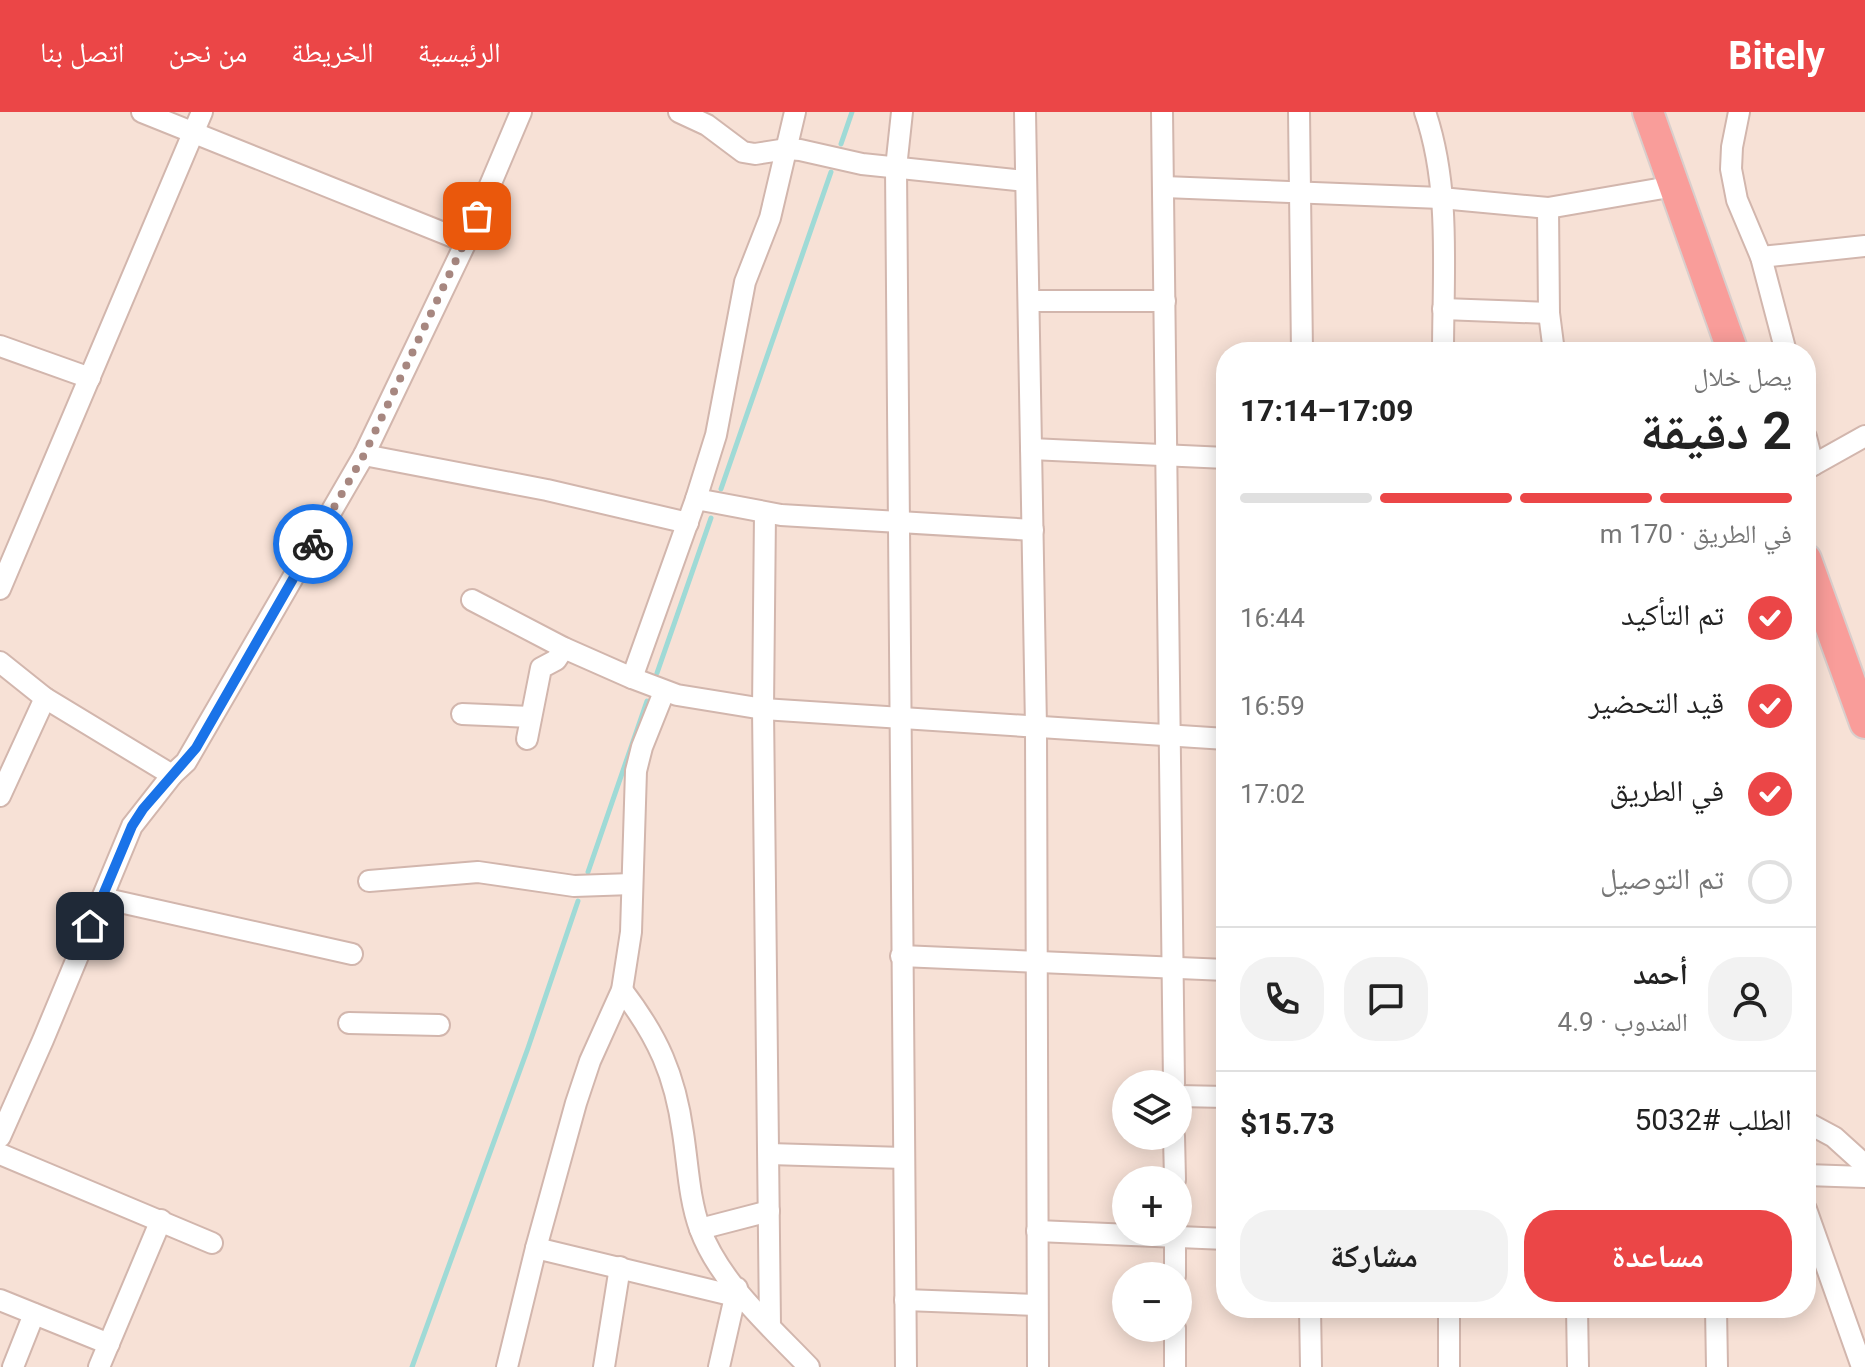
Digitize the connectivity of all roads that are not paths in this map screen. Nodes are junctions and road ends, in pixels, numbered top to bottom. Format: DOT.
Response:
graph roads {
  1 [pos="142,112"];
  2 [pos="202,112"];
  3 [pos="521,112"];
  4 [pos="679,112"];
  5 [pos="795,112"];
  6 [pos="902,112"];
  7 [pos="1025,112"];
  8 [pos="1162,112"];
  9 [pos="1299,112"];
  10 [pos="1425,112"];
  11 [pos="1648,112"];
  12 [pos="1739,112"];
  13 [pos="193,133"];
  14 [pos="787,149"];
  15 [pos="896,168"];
  16 [pos="1025,181"];
  17 [pos="1675,186"];
  18 [pos="1164,187"];
  19 [pos="1300,191"];
  20 [pos="1441,198"];
  21 [pos="1548,208"];
  22 [pos="466,242"];
  23 [pos="1865,246"];
  24 [pos="1761,257"];
  25 [pos="1029,301"];
  26 [pos="1165,301"];
  27 [pos="1443,309"];
  28 [pos="1549,313"];
  29 [pos="1302,342"];
  30 [pos="1443,342"];
  31 [pos="1553,342"];
  32 [pos="1730,342"];
  33 [pos="1783,342"];
  34 [pos="0,346"];
  35 [pos="90,378"];
  36 [pos="1864,438"];
  37 [pos="1031,449"];
  38 [pos="364,455"];
  39 [pos="1165,455"];
  40 [pos="1216,458"];
  41 [pos="1816,463"];
  42 [pos="696,499"];
  43 [pos="765,513"];
  44 [pos="900,522"];
  45 [pos="688,523"];
  46 [pos="1033,530"];
  47 [pos="1816,587"];
  48 [pos="0,589"];
  49 [pos="472,600"];
  50 [pos="564,648"];
  51 [pos="0,662"];
  52 [pos="632,678"];
  53 [pos="664,692"];
  54 [pos="45,698"];
  55 [pos="763,709"];
  56 [pos="462,714"];
  57 [pos="531,717"];
  58 [pos="900,719"];
  59 [pos="1865,723"];
  60 [pos="1036,727"];
  61 [pos="1172,736"];
  62 [pos="1216,738"];
  63 [pos="527,739"];
  64 [pos="172,775"];
  65 [pos="0,796"];
  66 [pos="369,881"];
  67 [pos="632,884"];
  68 [pos="102,898"];
  69 [pos="352,954"];
  70 [pos="901,956"];
  71 [pos="1037,962"];
  72 [pos="1172,967"];
  73 [pos="1216,969"];
  74 [pos="622,990"];
  75 [pos="349,1023"];
  76 [pos="439,1025"];
  77 [pos="1174,1070"];
  78 [pos="1192,1096"];
  79 [pos="1216,1097"];
  80 [pos="1816,1127"];
  81 [pos="0,1137"];
  82 [pos="0,1154"];
  83 [pos="769,1154"];
  84 [pos="904,1158"];
  85 [pos="1865,1165"];
  86 [pos="1816,1175"];
  87 [pos="1865,1177"];
  88 [pos="769,1211"];
  89 [pos="161,1220"];
  90 [pos="700,1229"];
  91 [pos="1037,1231"];
  92 [pos="1112,1233"];
  93 [pos="1192,1236"];
  94 [pos="1816,1237"];
  95 [pos="1216,1238"];
  96 [pos="212,1243"];
  97 [pos="536,1248"];
  98 [pos="620,1267"];
  99 [pos="736,1292"];
  100 [pos="0,1300"];
  101 [pos="905,1300"];
  102 [pos="1037,1305"];
  103 [pos="34,1314"];
  104 [pos="1310,1318"];
  105 [pos="1449,1318"];
  106 [pos="1577,1318"];
  107 [pos="1716,1318"];
  108 [pos="770,1325"];
  109 [pos="1175,1342"];
  110 [pos="109,1344"];
  111 [pos="13,1367"];
  112 [pos="99,1367"];
  113 [pos="507,1367"];
  114 [pos="604,1367"];
  115 [pos="719,1367"];
  116 [pos="809,1367"];
  117 [pos="906,1367"];
  118 [pos="1038,1367"];
  119 [pos="1175,1367"];
  120 [pos="1311,1367"];
  121 [pos="1449,1367"];
  122 [pos="1578,1367"];
  123 [pos="1717,1367"];
  124 [pos="1862,1367"];
  1 -- 13 [label="street"];
  2 -- 13 [label="street"];
  3 -- 22 [label="street"];
  4 -- 14 [label="street"];
  5 -- 14 [label="street"];
  6 -- 15 [label="street"];
  7 -- 16 [label="street"];
  8 -- 18 [label="street"];
  9 -- 19 [label="street"];
  10 -- 20 [label="street"];
  11 -- 17 [label="highway"];
  12 -- 24 [label="street"];
  13 -- 22 [label="street"];
  13 -- 35 [label="street"];
  14 -- 15 [label="street"];
  14 -- 42 [label="street"];
  15 -- 16 [label="street"];
  15 -- 44 [label="street"];
  16 -- 25 [label="street"];
  17 -- 21 [label="street"];
  17 -- 32 [label="highway"];
  18 -- 19 [label="street"];
  18 -- 26 [label="street"];
  19 -- 20 [label="street"];
  19 -- 29 [label="street"];
  20 -- 21 [label="street"];
  20 -- 27 [label="street"];
  21 -- 28 [label="street"];
  22 -- 38 [label="street"];
  23 -- 24 [label="street"];
  24 -- 33 [label="street"];
  25 -- 26 [label="street"];
  25 -- 37 [label="street"];
  26 -- 39 [label="street"];
  27 -- 28 [label="street"];
  27 -- 30 [label="street"];
  28 -- 31 [label="street"];
  34 -- 35 [label="street"];
  35 -- 48 [label="street"];
  36 -- 41 [label="street"];
  37 -- 39 [label="street"];
  37 -- 46 [label="street"];
  38 -- 45 [label="street"];
  38 -- 64 [label="street"];
  39 -- 40 [label="street"];
  39 -- 61 [label="street"];
  42 -- 43 [label="street"];
  42 -- 45 [label="street"];
  43 -- 44 [label="street"];
  43 -- 55 [label="street"];
  44 -- 46 [label="street"];
  44 -- 58 [label="street"];
  45 -- 52 [label="street"];
  46 -- 60 [label="street"];
  47 -- 59 [label="highway"];
  49 -- 50 [label="street"];
  50 -- 52 [label="street"];
  50 -- 57 [label="street"];
  51 -- 54 [label="street"];
  52 -- 53 [label="street"];
  53 -- 55 [label="street"];
  53 -- 67 [label="street"];
  54 -- 64 [label="street"];
  54 -- 65 [label="street"];
  55 -- 58 [label="street"];
  55 -- 83 [label="street"];
  56 -- 57 [label="street"];
  57 -- 63 [label="street"];
  58 -- 60 [label="street"];
  58 -- 70 [label="street"];
  60 -- 61 [label="street"];
  60 -- 71 [label="street"];
  61 -- 62 [label="street"];
  61 -- 72 [label="street"];
  64 -- 68 [label="street"];
  66 -- 67 [label="street"];
  67 -- 74 [label="street"];
  68 -- 69 [label="street"];
  68 -- 81 [label="street"];
  70 -- 71 [label="street"];
  70 -- 84 [label="street"];
  71 -- 72 [label="street"];
  71 -- 91 [label="street"];
  72 -- 73 [label="street"];
  72 -- 77 [label="street"];
  74 -- 90 [label="street"];
  74 -- 97 [label="street"];
  75 -- 76 [label="street"];
  78 -- 79 [label="street"];
  80 -- 85 [label="street"];
  82 -- 89 [label="street"];
  83 -- 84 [label="street"];
  83 -- 88 [label="street"];
  84 -- 101 [label="street"];
  86 -- 87 [label="street"];
  88 -- 90 [label="street"];
  88 -- 108 [label="street"];
  89 -- 96 [label="street"];
  89 -- 110 [label="street"];
  90 -- 99 [label="street"];
  91 -- 92 [label="street"];
  91 -- 102 [label="street"];
  93 -- 95 [label="street"];
  94 -- 124 [label="street"];
  97 -- 98 [label="street"];
  97 -- 113 [label="street"];
  98 -- 99 [label="street"];
  98 -- 114 [label="street"];
  99 -- 108 [label="street"];
  99 -- 115 [label="street"];
  100 -- 103 [label="street"];
  101 -- 102 [label="street"];
  101 -- 117 [label="street"];
  102 -- 118 [label="street"];
  103 -- 110 [label="street"];
  103 -- 111 [label="street"];
  104 -- 120 [label="street"];
  105 -- 121 [label="street"];
  106 -- 122 [label="street"];
  107 -- 123 [label="street"];
  108 -- 116 [label="street"];
  109 -- 119 [label="street"];
  110 -- 112 [label="street"];
}
